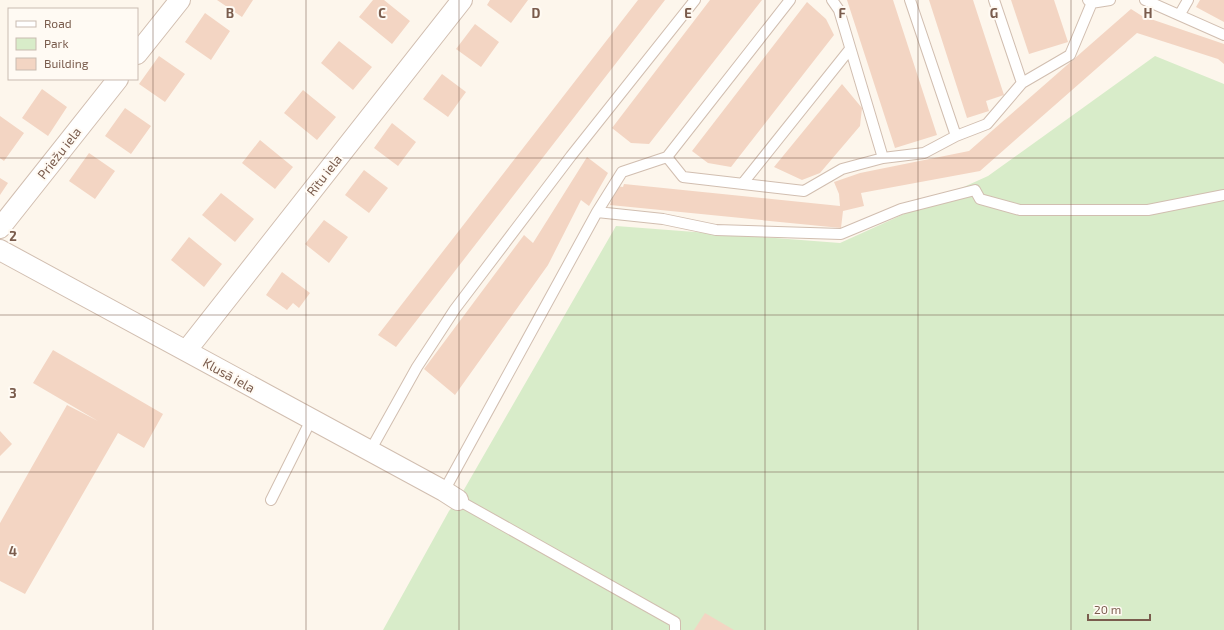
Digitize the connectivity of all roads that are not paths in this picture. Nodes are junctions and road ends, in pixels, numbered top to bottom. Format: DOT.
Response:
graph roads {
  1 [pos="180,0"];
  2 [pos="462,0"];
  3 [pos="694,0"];
  4 [pos="790,0"];
  5 [pos="832,0"];
  6 [pos="910,0"];
  7 [pos="994,0"];
  8 [pos="1110,0"];
  9 [pos="1145,0"];
  10 [pos="1188,0"];
  11 [pos="1091,1"];
  12 [pos="1180,14"];
  13 [pos="1224,34"];
  14 [pos="850,49"];
  15 [pos="138,53"];
  16 [pos="117,80"];
  17 [pos="1022,83"];
  18 [pos="956,136"];
  19 [pos="667,158"];
  20 [pos="883,158"];
  21 [pos="743,183"];
  22 [pos="1224,195"];
  23 [pos="597,212"];
  24 [pos="0,228"];
  25 [pos="0,250"];
  26 [pos="186,351"];
  27 [pos="311,420"];
  28 [pos="370,451"];
  29 [pos="451,496"];
  30 [pos="271,500"];
  31 [pos="675,630"];
  1 -- 15 [label="street"];
  2 -- 26 [label="street, Rītu iela"];
  3 -- 28 [label="lane"];
  4 -- 19 [label="lane"];
  5 -- 14 [label="lane"];
  6 -- 18 [label="lane"];
  7 -- 17 [label="lane"];
  8 -- 11 [label="lane"];
  9 -- 12 [label="lane"];
  10 -- 12 [label="lane"];
  11 -- 17 [label="lane"];
  12 -- 13 [label="lane"];
  14 -- 20 [label="lane"];
  14 -- 21 [label="lane"];
  16 -- 24 [label="street, Priežu iela"];
  17 -- 18 [label="lane"];
  18 -- 20 [label="lane"];
  19 -- 21 [label="lane"];
  19 -- 23 [label="lane"];
  20 -- 21 [label="lane"];
  22 -- 23 [label="lane"];
  23 -- 29 [label="lane"];
  25 -- 26 [label="street, Klusā iela"];
  26 -- 27 [label="street, Klusā iela"];
  27 -- 28 [label="street, Klusā iela"];
  27 -- 30 [label="lane"];
  28 -- 29 [label="street, Klusā iela"];
  29 -- 31 [label="lane"];
}
